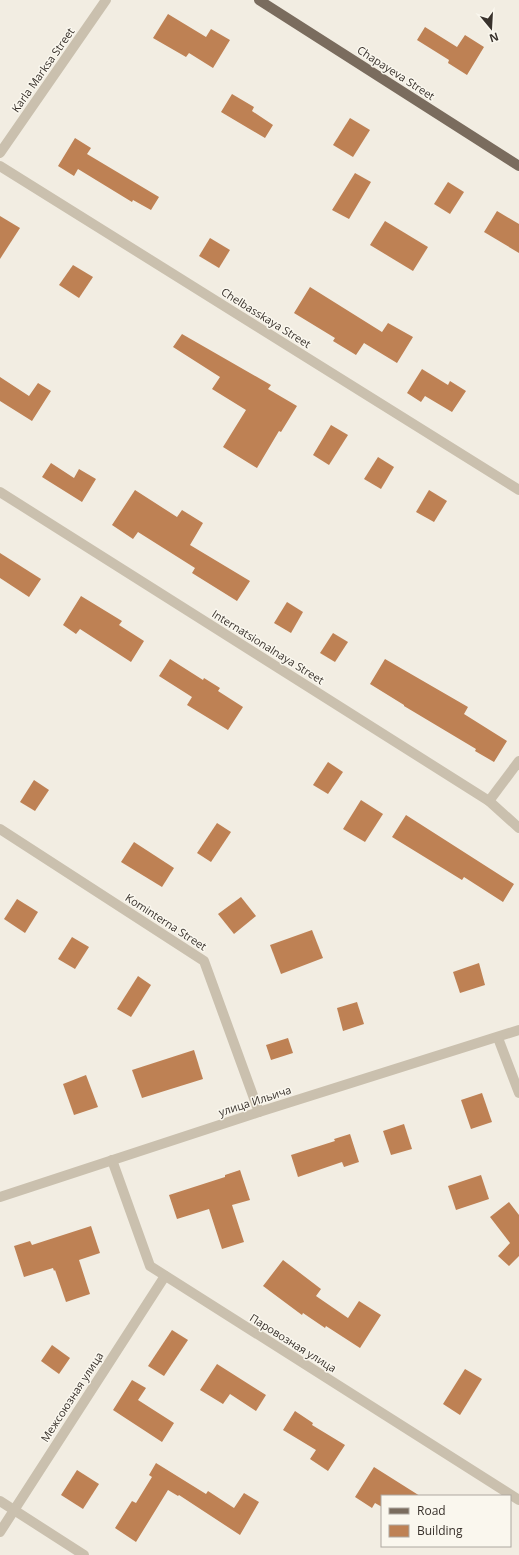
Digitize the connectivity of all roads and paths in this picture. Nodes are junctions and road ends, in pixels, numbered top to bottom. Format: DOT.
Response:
graph roads {
  1 [pos="106,0"];
  2 [pos="259,0"];
  3 [pos="0,153"];
  4 [pos="0,166"];
  5 [pos="519,166"];
  6 [pos="519,490"];
  7 [pos="0,492"];
  8 [pos="519,760"];
  9 [pos="489,801"];
  10 [pos="519,828"];
  11 [pos="0,829"];
  12 [pos="519,1030"];
  13 [pos="498,1038"];
  14 [pos="519,1094"];
  15 [pos="260,1112"];
  16 [pos="112,1160"];
  17 [pos="0,1197"];
  18 [pos="165,1276"];
  19 [pos="519,1500"];
  20 [pos="0,1501"];
  21 [pos="13,1510"];
  22 [pos="0,1532"];
  23 [pos="84,1555"];
  1 -- 3 [label="street, Karla Marksa Street"];
  2 -- 5 [label="main road, Chapayeva Street"];
  4 -- 6 [label="street, Chelbasskaya Street"];
  7 -- 9 [label="street, Internatsionalnaya Street"];
  8 -- 9 [label="street"];
  9 -- 10 [label="street, Internatsionalnaya Street"];
  11 -- 15 [label="street, Kominterna Street"];
  12 -- 13 [label="street, улица Ильича"];
  13 -- 14 [label="street"];
  13 -- 15 [label="street, улица Ильича"];
  15 -- 16 [label="street, улица Ильича"];
  16 -- 17 [label="street, улица Ильича"];
  16 -- 18 [label="street, Паровозная улица"];
  18 -- 19 [label="street, Паровозная улица"];
  18 -- 21 [label="street, Межсоюзная улица"];
  20 -- 21 [label="street"];
  21 -- 22 [label="street, Межсоюзная улица"];
  21 -- 23 [label="street"];
}
